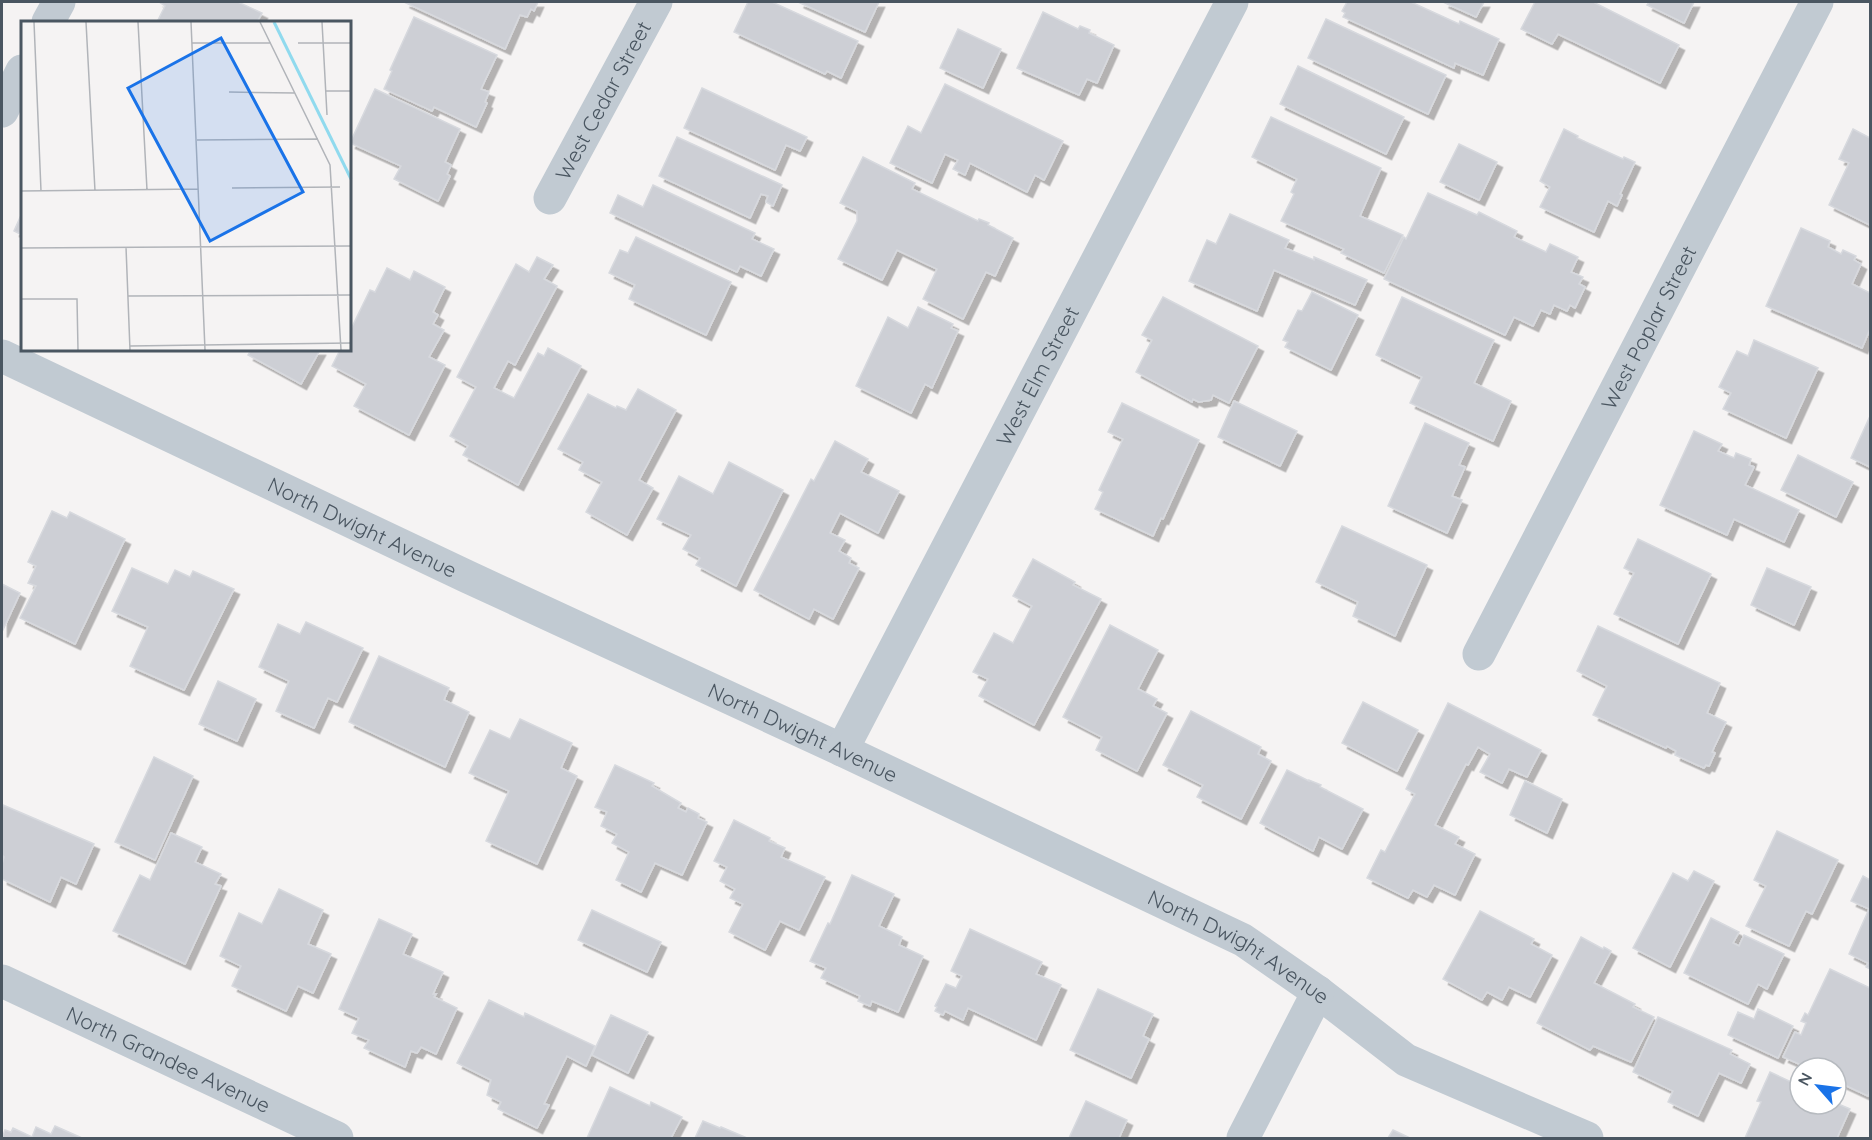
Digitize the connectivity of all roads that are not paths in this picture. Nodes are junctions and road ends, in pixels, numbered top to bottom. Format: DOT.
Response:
graph roads {
  1 [pos="59,2"];
  2 [pos="656,2"];
  3 [pos="1232,2"];
  4 [pos="1817,2"];
  5 [pos="49,21"];
  6 [pos="21,73"];
  7 [pos="2,111"];
  8 [pos="550,198"];
  9 [pos="2,356"];
  10 [pos="1479,654"];
  11 [pos="842,750"];
  12 [pos="2,981"];
  13 [pos="1318,992"];
  14 [pos="337,1138"];
  15 [pos="1244,1138"];
  16 [pos="1587,1138"];
  1 -- 5 [label="street"];
  2 -- 8 [label="street, West Cedar Street"];
  3 -- 11 [label="street, West Elm Street"];
  4 -- 10 [label="street, West Poplar Street"];
  6 -- 7 [label="street"];
  9 -- 11 [label="street, North Dwight Avenue"];
  11 -- 13 [label="street, North Dwight Avenue"];
  12 -- 14 [label="street, North Grandee Avenue"];
  13 -- 15 [label="street"];
  13 -- 16 [label="street, North Dwight Avenue"];
}
